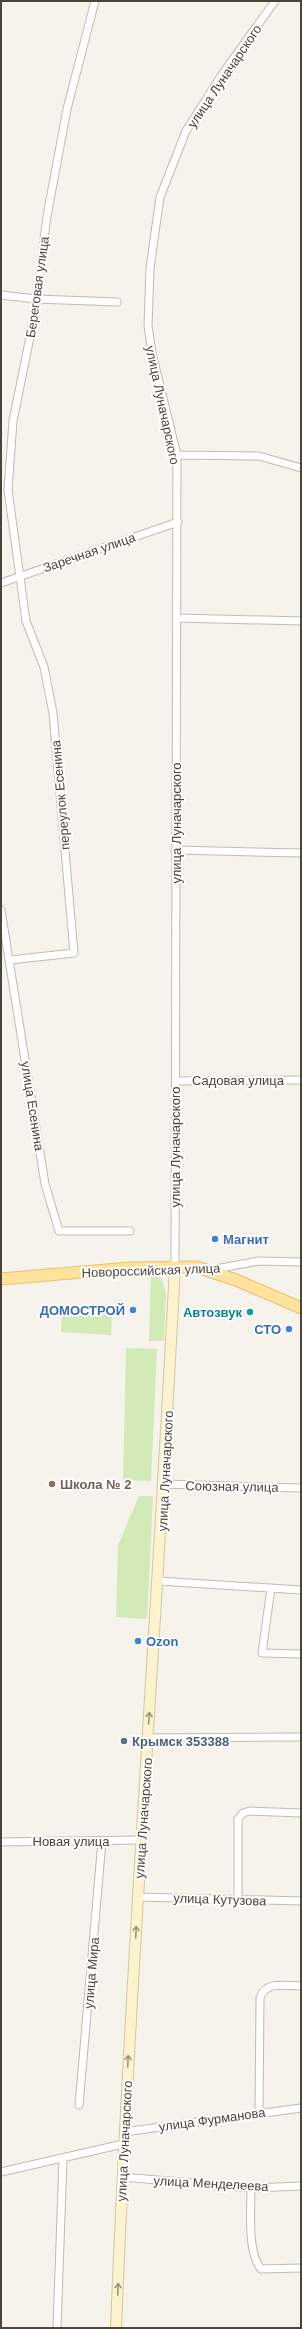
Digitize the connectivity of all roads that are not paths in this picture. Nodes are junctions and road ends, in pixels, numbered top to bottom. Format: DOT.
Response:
graph roads {
  1 [pos="95,1"];
  2 [pos="275,1"];
  3 [pos="1,295"];
  4 [pos="36,299"];
  5 [pos="117,302"];
  6 [pos="177,455"];
  7 [pos="301,468"];
  8 [pos="178,522"];
  9 [pos="20,576"];
  10 [pos="1,583"];
  11 [pos="177,618"];
  12 [pos="301,621"];
  13 [pos="175,850"];
  14 [pos="301,853"];
  15 [pos="1,910"];
  16 [pos="10,960"];
  17 [pos="301,1080"];
  18 [pos="176,1081"];
  19 [pos="130,1231"];
  20 [pos="301,1262"];
  21 [pos="175,1266"];
  22 [pos="210,1270"];
  23 [pos="1,1279"];
  24 [pos="301,1308"];
  25 [pos="164,1484"];
  26 [pos="301,1488"];
  27 [pos="159,1581"];
  28 [pos="271,1588"];
  29 [pos="301,1590"];
  30 [pos="301,1654"];
  31 [pos="301,1737"];
  32 [pos="148,1738"];
  33 [pos="301,1813"];
  34 [pos="141,1840"];
  35 [pos="102,1841"];
  36 [pos="1,1842"];
  37 [pos="138,1896"];
  38 [pos="238,1900"];
  39 [pos="301,1901"];
  40 [pos="301,1986"];
  41 [pos="79,2105"];
  42 [pos="301,2108"];
  43 [pos="259,2112"];
  44 [pos="124,2132"];
  45 [pos="123,2144"];
  46 [pos="63,2159"];
  47 [pos="1,2172"];
  48 [pos="122,2177"];
  49 [pos="301,2186"];
  50 [pos="250,2188"];
  51 [pos="301,2268"];
  52 [pos="57,2328"];
  53 [pos="116,2328"];
  1 -- 4 [label="street, Береговая улица"];
  2 -- 6 [label="street, улица Луначарского"];
  3 -- 4 [label="street"];
  4 -- 5 [label="street"];
  4 -- 9 [label="street, Береговая улица"];
  6 -- 7 [label="street"];
  6 -- 8 [label="street, улица Луначарского"];
  8 -- 9 [label="street, Заречная улица"];
  8 -- 11 [label="street, улица Луначарского"];
  9 -- 10 [label="street, Заречная улица"];
  9 -- 16 [label="street, переулок Есенина"];
  11 -- 12 [label="street"];
  11 -- 13 [label="street, улица Луначарского"];
  13 -- 14 [label="street"];
  13 -- 18 [label="street, улица Луначарского"];
  15 -- 16 [label="street, улица Есенина"];
  16 -- 19 [label="street, улица Есенина"];
  17 -- 18 [label="street, Садовая улица"];
  18 -- 21 [label="street, улица Луначарского"];
  20 -- 22 [label="street, Новороссийская улица"];
  21 -- 22 [label="main road, Новороссийская улица"];
  21 -- 23 [label="main road, Новороссийская улица"];
  21 -- 25 [label="main road, улица Луначарского"];
  22 -- 24 [label="main road"];
  25 -- 26 [label="street, Союзная улица"];
  25 -- 27 [label="main road, улица Луначарского"];
  27 -- 28 [label="street"];
  32 -- 27 [label="main road, улица Луначарского, one-way"];
  28 -- 29 [label="street"];
  28 -- 30 [label="street"];
  31 -- 32 [label="street"];
  32 -- 34 [label="main road, улица Луначарского"];
  33 -- 38 [label="street"];
  34 -- 35 [label="street, Новая улица"];
  34 -- 37 [label="main road, улица Луначарского"];
  35 -- 36 [label="street, Новая улица"];
  35 -- 41 [label="street, улица Мира"];
  37 -- 38 [label="street, улица Кутузова"];
  44 -- 37 [label="main road, улица Луначарского, one-way"];
  38 -- 39 [label="street, улица Кутузова"];
  40 -- 43 [label="street"];
  42 -- 43 [label="street, улица Фурманова"];
  43 -- 44 [label="street, улица Фурманова"];
  44 -- 45 [label="main road, улица Луначарского"];
  45 -- 46 [label="street"];
  45 -- 48 [label="main road, улица Луначарского"];
  46 -- 47 [label="street"];
  46 -- 52 [label="street"];
  48 -- 50 [label="street, улица Менделеева"];
  53 -- 48 [label="main road, улица Луначарского, one-way"];
  49 -- 50 [label="street, улица Менделеева"];
  50 -- 51 [label="street"];
}
